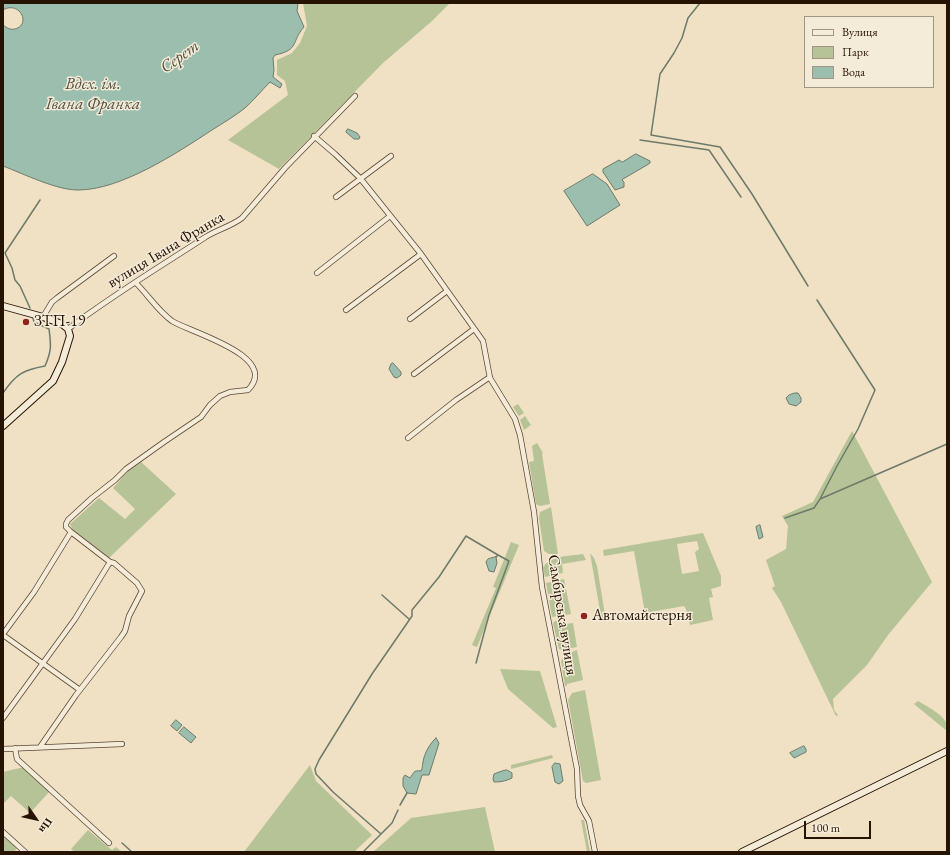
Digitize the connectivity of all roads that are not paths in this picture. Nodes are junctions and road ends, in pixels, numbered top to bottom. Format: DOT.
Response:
graph roads {
  1 [pos="355,96"];
  2 [pos="314,136"];
  3 [pos="391,156"];
  4 [pos="360,178"];
  5 [pos="336,197"];
  6 [pos="390,216"];
  7 [pos="421,254"];
  8 [pos="114,256"];
  9 [pos="317,273"];
  10 [pos="136,283"];
  11 [pos="447,292"];
  12 [pos="3,306"];
  13 [pos="346,310"];
  14 [pos="43,317"];
  15 [pos="410,319"];
  16 [pos="68,329"];
  17 [pos="474,329"];
  18 [pos="414,374"];
  19 [pos="490,377"];
  20 [pos="3,426"];
  21 [pos="408,438"];
  22 [pos="71,532"];
  23 [pos="110,562"];
  24 [pos="3,635"];
  25 [pos="43,664"];
  26 [pos="80,690"];
  27 [pos="3,718"];
  28 [pos="122,744"];
  29 [pos="40,747"];
  30 [pos="15,748"];
  31 [pos="3,750"];
  32 [pos="947,751"];
  33 [pos="3,832"];
  34 [pos="109,843"];
  35 [pos="25,852"];
  36 [pos="595,852"];
  37 [pos="742,852"];
  1 -- 2 [label="street, вулиця Івана Франка"];
  2 -- 4 [label="street, Самбірська вулиця"];
  2 -- 10 [label="street, вулиця Івана Франка"];
  3 -- 4 [label="street"];
  4 -- 5 [label="street"];
  4 -- 6 [label="street, Самбірська вулиця"];
  6 -- 7 [label="street, Самбірська вулиця"];
  6 -- 9 [label="street"];
  7 -- 11 [label="street, Самбірська вулиця"];
  7 -- 13 [label="street"];
  8 -- 14 [label="street"];
  10 -- 16 [label="street, вулиця Івана Франка"];
  10 -- 22 [label="street"];
  11 -- 15 [label="street"];
  11 -- 17 [label="street, Самбірська вулиця"];
  12 -- 14 [label="main road"];
  14 -- 16 [label="main road"];
  16 -- 20 [label="main road"];
  17 -- 18 [label="street"];
  17 -- 19 [label="street, Самбірська вулиця"];
  19 -- 21 [label="street"];
  19 -- 36 [label="street, Самбірська вулиця"];
  22 -- 23 [label="street"];
  22 -- 24 [label="street"];
  23 -- 25 [label="street"];
  23 -- 26 [label="street"];
  24 -- 25 [label="street"];
  25 -- 26 [label="street"];
  25 -- 27 [label="street"];
  26 -- 29 [label="street"];
  28 -- 29 [label="street"];
  29 -- 30 [label="street"];
  30 -- 31 [label="street"];
  30 -- 34 [label="street"];
  32 -- 37 [label="main road"];
  33 -- 35 [label="street"];
}
